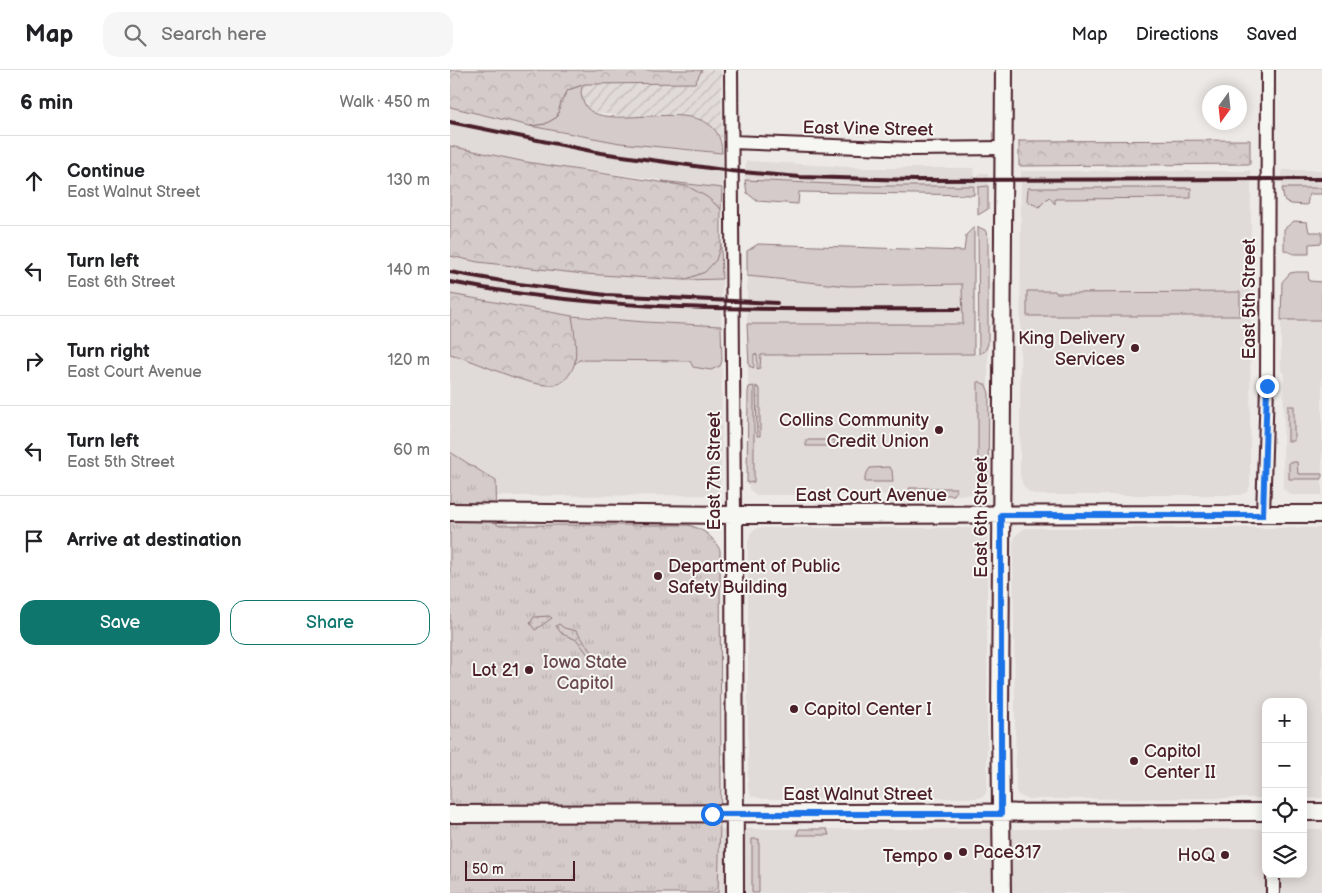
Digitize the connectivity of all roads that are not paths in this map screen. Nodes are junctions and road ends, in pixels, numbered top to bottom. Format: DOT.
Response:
graph roads {
  1 [pos="731,70"];
  2 [pos="1004,70"];
  3 [pos="1268,70"];
  4 [pos="732,142"];
  5 [pos="1004,144"];
  6 [pos="450,512"];
  7 [pos="1322,514"];
  8 [pos="734,515"];
  9 [pos="1001,515"];
  10 [pos="1263,515"];
  11 [pos="1262,812"];
  12 [pos="1307,812"];
  13 [pos="1322,812"];
  14 [pos="450,814"];
  15 [pos="735,814"];
  16 [pos="1001,814"];
  17 [pos="1274,878"];
  18 [pos="735,893"];
  19 [pos="1002,893"];
  20 [pos="1273,893"];
  1 -- 4 [label="street, East 7th Street"];
  2 -- 5 [label="street, East 6th Street"];
  3 -- 10 [label="street, East 5th Street"];
  4 -- 5 [label="street, East Vine Street"];
  4 -- 8 [label="street, East 7th Street"];
  5 -- 9 [label="street, East 6th Street"];
  6 -- 8 [label="street, East Court Avenue"];
  7 -- 10 [label="street, East Court Avenue"];
  8 -- 9 [label="street, East Court Avenue"];
  8 -- 15 [label="street, East 7th Street"];
  9 -- 10 [label="street, East Court Avenue"];
  9 -- 16 [label="street, East 6th Street"];
  11 -- 16 [label="street, East Walnut Street"];
  12 -- 13 [label="street"];
  14 -- 15 [label="street, East Walnut Street"];
  15 -- 16 [label="street, East Walnut Street"];
  15 -- 18 [label="street, East 7th Street"];
  16 -- 19 [label="street, East 6th Street"];
  17 -- 20 [label="street"];
}
